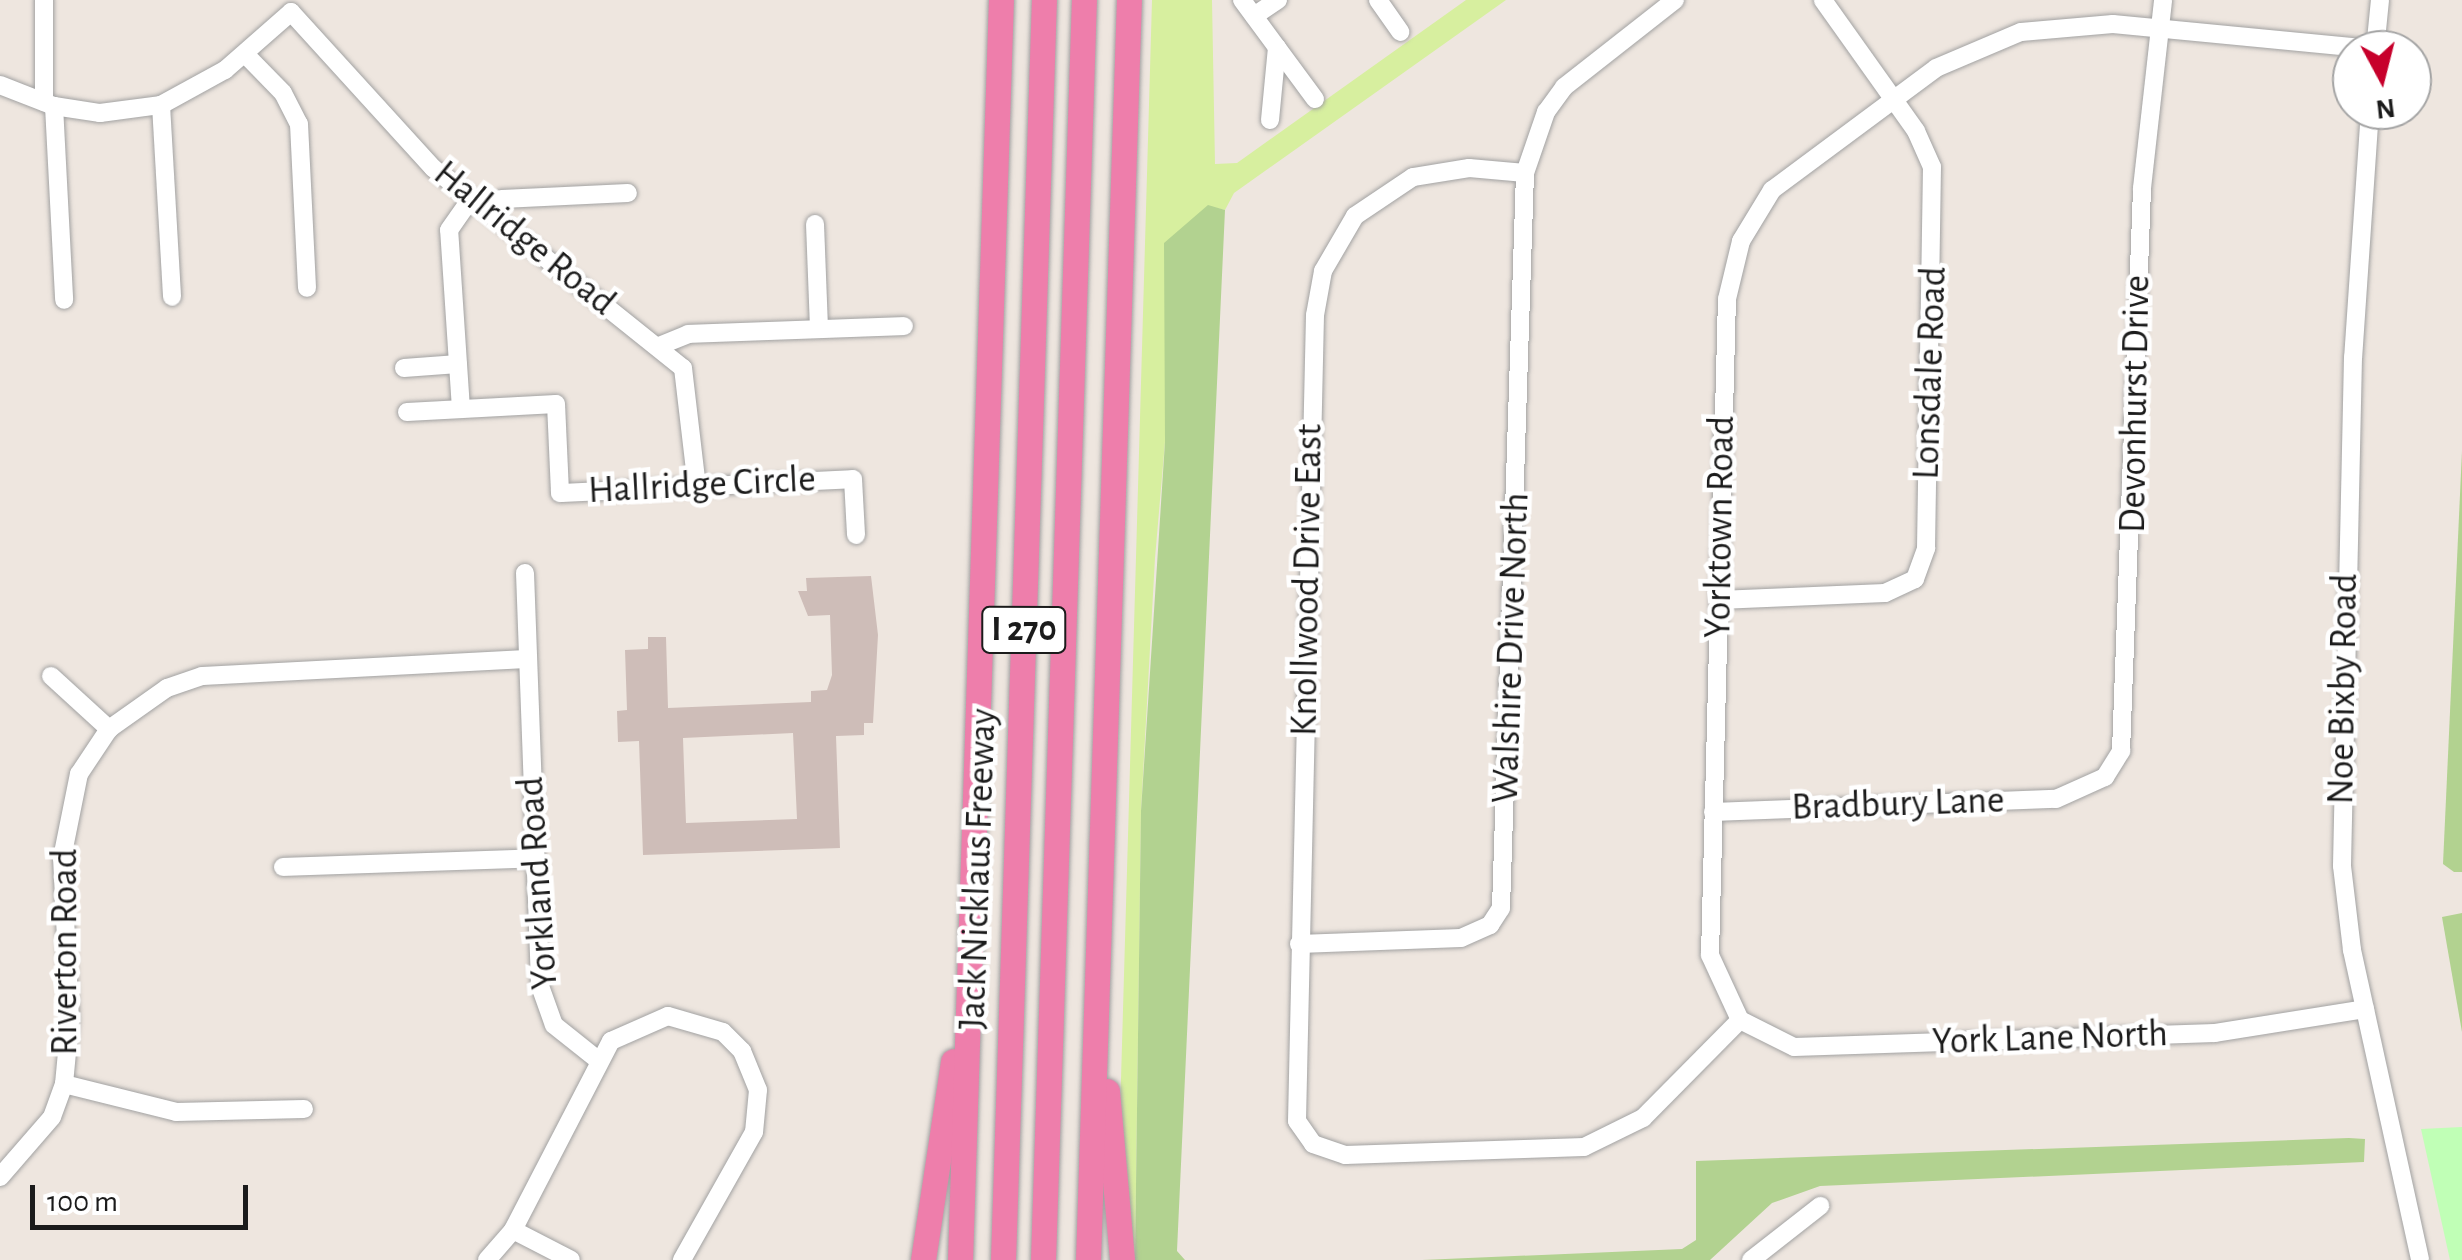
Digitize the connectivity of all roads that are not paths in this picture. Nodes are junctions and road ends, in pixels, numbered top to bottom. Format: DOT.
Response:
graph roads {
  1 [pos="44,0"];
  2 [pos="1000,0"];
  3 [pos="1044,0"];
  4 [pos="1084,0"];
  5 [pos="1128,0"];
  6 [pos="1242,0"];
  7 [pos="1278,0"];
  8 [pos="1378,0"];
  9 [pos="1675,0"];
  10 [pos="1823,0"];
  11 [pos="2163,0"];
  12 [pos="2380,0"];
  13 [pos="1254,16"];
  14 [pos="2161,28"];
  15 [pos="2377,30"];
  16 [pos="1400,32"];
  17 [pos="2332,46"];
  18 [pos="1277,47"];
  19 [pos="245,54"];
  20 [pos="0,85"];
  21 [pos="1894,97"];
  22 [pos="1315,99"];
  23 [pos="49,104"];
  24 [pos="160,104"];
  25 [pos="1270,120"];
  26 [pos="2369,130"];
  27 [pos="1525,173"];
  28 [pos="628,193"];
  29 [pos="470,199"];
  30 [pos="489,212"];
  31 [pos="814,224"];
  32 [pos="307,288"];
  33 [pos="172,297"];
  34 [pos="64,300"];
  35 [pos="904,326"];
  36 [pos="819,328"];
  37 [pos="659,346"];
  38 [pos="458,364"];
  39 [pos="404,368"];
  40 [pos="461,409"];
  41 [pos="407,412"];
  42 [pos="697,487"];
  43 [pos="856,535"];
  44 [pos="525,572"];
  45 [pos="1720,600"];
  46 [pos="528,659"];
  47 [pos="51,676"];
  48 [pos="110,730"];
  49 [pos="2082,792"];
  50 [pos="1713,812"];
  51 [pos="535,858"];
  52 [pos="283,867"];
  53 [pos="1299,944"];
  54 [pos="1097,978"];
  55 [pos="970,988"];
  56 [pos="2365,1009"];
  57 [pos="1740,1020"];
  58 [pos="598,1060"];
  59 [pos="64,1084"];
  60 [pos="304,1109"];
  61 [pos="0,1177"];
  62 [pos="1820,1206"];
  63 [pos="512,1230"];
  64 [pos="487,1260"];
  65 [pos="571,1260"];
  66 [pos="682,1260"];
  67 [pos="923,1260"];
  68 [pos="960,1260"];
  69 [pos="1003,1260"];
  70 [pos="1043,1260"];
  71 [pos="1088,1260"];
  72 [pos="1122,1260"];
  73 [pos="1751,1260"];
  74 [pos="2420,1260"];
  1 -- 23 [label="street"];
  2 -- 55 [label="highway"];
  3 -- 69 [label="highway, Jack Nicklaus Freeway / I 270"];
  4 -- 70 [label="highway, Jack Nicklaus Freeway / I 270"];
  5 -- 54 [label="highway"];
  6 -- 13 [label="street"];
  7 -- 13 [label="street"];
  8 -- 16 [label="street"];
  9 -- 27 [label="street"];
  10 -- 21 [label="street, Lonsdale Road"];
  11 -- 14 [label="street, Devonhurst Drive"];
  12 -- 15 [label="street"];
  13 -- 18 [label="street"];
  14 -- 17 [label="street, Yorktown Road"];
  14 -- 21 [label="street, Yorktown Road"];
  14 -- 49 [label="street, Devonhurst Drive"];
  18 -- 22 [label="street"];
  18 -- 25 [label="street"];
  19 -- 24 [label="street"];
  19 -- 29 [label="street, Hallridge Road"];
  19 -- 32 [label="street"];
  20 -- 23 [label="street"];
  21 -- 45 [label="street, Yorktown Road"];
  21 -- 45 [label="street, Lonsdale Road"];
  23 -- 24 [label="street"];
  23 -- 34 [label="street"];
  24 -- 33 [label="street"];
  26 -- 56 [label="street, Noe Bixby Road"];
  27 -- 53 [label="street, Knollwood Drive East"];
  27 -- 53 [label="street, Walshire Drive North"];
  28 -- 30 [label="street"];
  29 -- 30 [label="street, Hallridge Road"];
  29 -- 38 [label="street"];
  30 -- 37 [label="street, Hallridge Road"];
  31 -- 36 [label="street"];
  35 -- 36 [label="street"];
  36 -- 37 [label="street"];
  37 -- 42 [label="street, Hallridge Road"];
  38 -- 39 [label="street"];
  38 -- 40 [label="street"];
  40 -- 41 [label="street, Hallridge Circle"];
  40 -- 42 [label="street, Hallridge Circle"];
  42 -- 43 [label="street, Hallridge Circle"];
  44 -- 46 [label="street, Yorkland Road"];
  45 -- 50 [label="street, Yorktown Road"];
  46 -- 48 [label="street, Riverton Road"];
  46 -- 51 [label="street, Yorkland Road"];
  47 -- 48 [label="street"];
  48 -- 59 [label="street, Riverton Road"];
  49 -- 50 [label="street, Bradbury Lane"];
  50 -- 57 [label="street, Yorktown Road"];
  51 -- 52 [label="street"];
  51 -- 58 [label="street, Yorkland Road"];
  53 -- 57 [label="street, Knollwood Drive East"];
  54 -- 71 [label="highway"];
  54 -- 72 [label="highway"];
  55 -- 67 [label="highway"];
  55 -- 68 [label="highway"];
  56 -- 57 [label="street, York Lane North"];
  56 -- 74 [label="street, Noe Bixby Road"];
  58 -- 63 [label="street"];
  58 -- 66 [label="street"];
  59 -- 60 [label="street"];
  59 -- 61 [label="street, Riverton Road"];
  62 -- 73 [label="street"];
  63 -- 64 [label="street"];
  63 -- 65 [label="street"];
}
